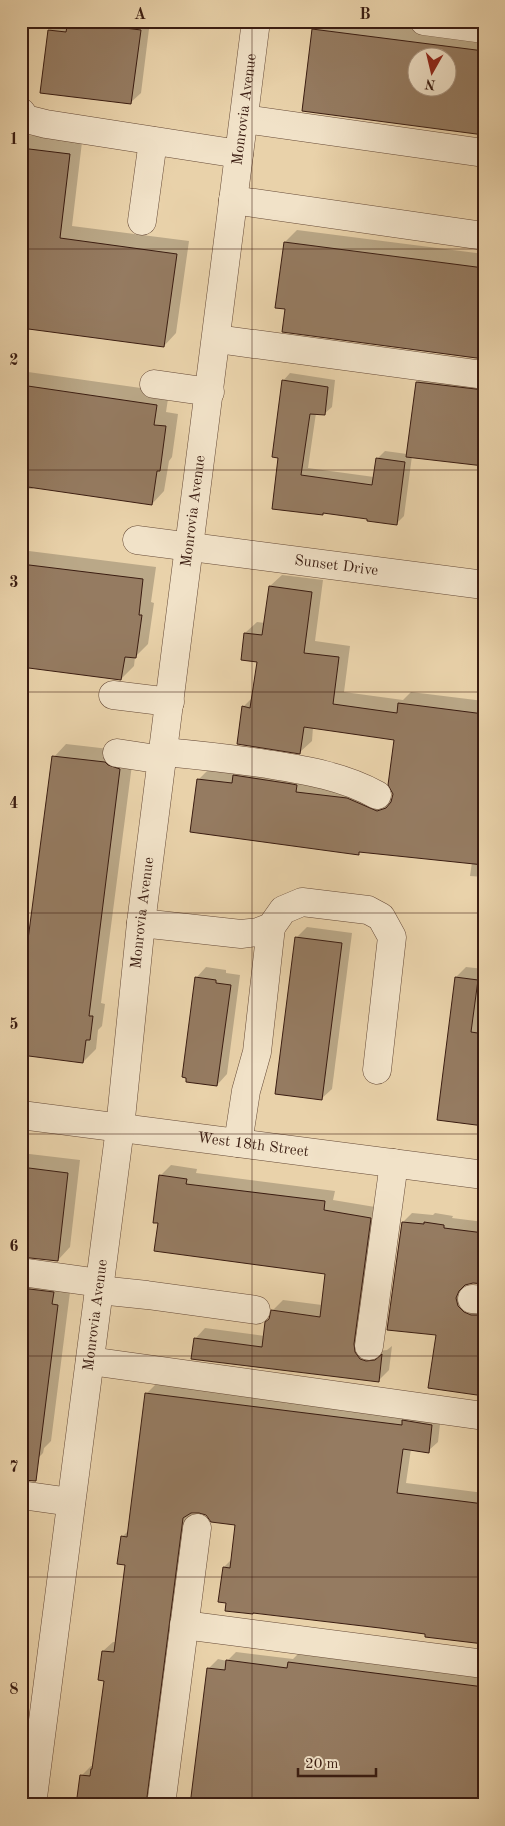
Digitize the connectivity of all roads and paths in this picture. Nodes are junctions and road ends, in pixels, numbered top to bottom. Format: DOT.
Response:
graph roads {
  1 [pos="256,21"];
  2 [pos="424,21"];
  3 [pos="484,29"];
  4 [pos="21,112"];
  5 [pos="244,118"];
  6 [pos="153,141"];
  7 [pos="484,153"];
  8 [pos="239,154"];
  9 [pos="233,200"];
  10 [pos="142,221"];
  11 [pos="484,236"];
  12 [pos="217,339"];
  13 [pos="484,375"];
  14 [pos="154,384"];
  15 [pos="210,392"];
  16 [pos="137,540"];
  17 [pos="190,547"];
  18 [pos="484,585"];
  19 [pos="114,695"];
  20 [pos="170,702"];
  21 [pos="117,752"];
  22 [pos="163,756"];
  23 [pos="376,795"];
  24 [pos="141,923"];
  25 [pos="271,927"];
  26 [pos="377,1070"];
  27 [pos="21,1115"];
  28 [pos="120,1128"];
  29 [pos="238,1143"];
  30 [pos="394,1163"];
  31 [pos="484,1175"];
  32 [pos="21,1272"];
  33 [pos="100,1287"];
  34 [pos="256,1310"];
  35 [pos="369,1346"];
  36 [pos="90,1361"];
  37 [pos="484,1416"];
  38 [pos="21,1495"];
  39 [pos="71,1502"];
  40 [pos="197,1528"];
  41 [pos="184,1625"];
  42 [pos="484,1664"];
  43 [pos="33,1705"];
  44 [pos="32,1805"];
  45 [pos="161,1805"];
  1 -- 5 [label="street, Monrovia Avenue"];
  2 -- 3 [label="street"];
  4 -- 6 [label="street"];
  5 -- 7 [label="street"];
  5 -- 8 [label="street, Monrovia Avenue"];
  6 -- 8 [label="street"];
  6 -- 10 [label="street"];
  8 -- 9 [label="street, Monrovia Avenue"];
  9 -- 11 [label="street"];
  9 -- 12 [label="street, Monrovia Avenue"];
  12 -- 13 [label="street"];
  12 -- 15 [label="street, Monrovia Avenue"];
  14 -- 15 [label="street"];
  15 -- 17 [label="street, Monrovia Avenue"];
  16 -- 17 [label="street, Sunset Drive"];
  17 -- 18 [label="street, Sunset Drive"];
  17 -- 20 [label="street, Monrovia Avenue"];
  19 -- 20 [label="street"];
  20 -- 22 [label="street, Monrovia Avenue"];
  21 -- 22 [label="street"];
  22 -- 23 [label="street"];
  22 -- 24 [label="street, Monrovia Avenue"];
  24 -- 25 [label="street"];
  24 -- 28 [label="street, Monrovia Avenue"];
  25 -- 26 [label="street"];
  25 -- 29 [label="street"];
  27 -- 28 [label="street, West 18th Street"];
  28 -- 29 [label="street, West 18th Street"];
  28 -- 33 [label="street, Monrovia Avenue"];
  29 -- 30 [label="street, West 18th Street"];
  30 -- 31 [label="street, West 18th Street"];
  30 -- 35 [label="street"];
  32 -- 33 [label="street"];
  33 -- 34 [label="street"];
  33 -- 36 [label="street, Monrovia Avenue"];
  36 -- 37 [label="street"];
  36 -- 39 [label="street, Monrovia Avenue"];
  38 -- 39 [label="street"];
  39 -- 43 [label="street, Monrovia Avenue"];
  40 -- 41 [label="street"];
  41 -- 42 [label="street"];
  41 -- 45 [label="street"];
  43 -- 44 [label="street, Monrovia Avenue"];
}
